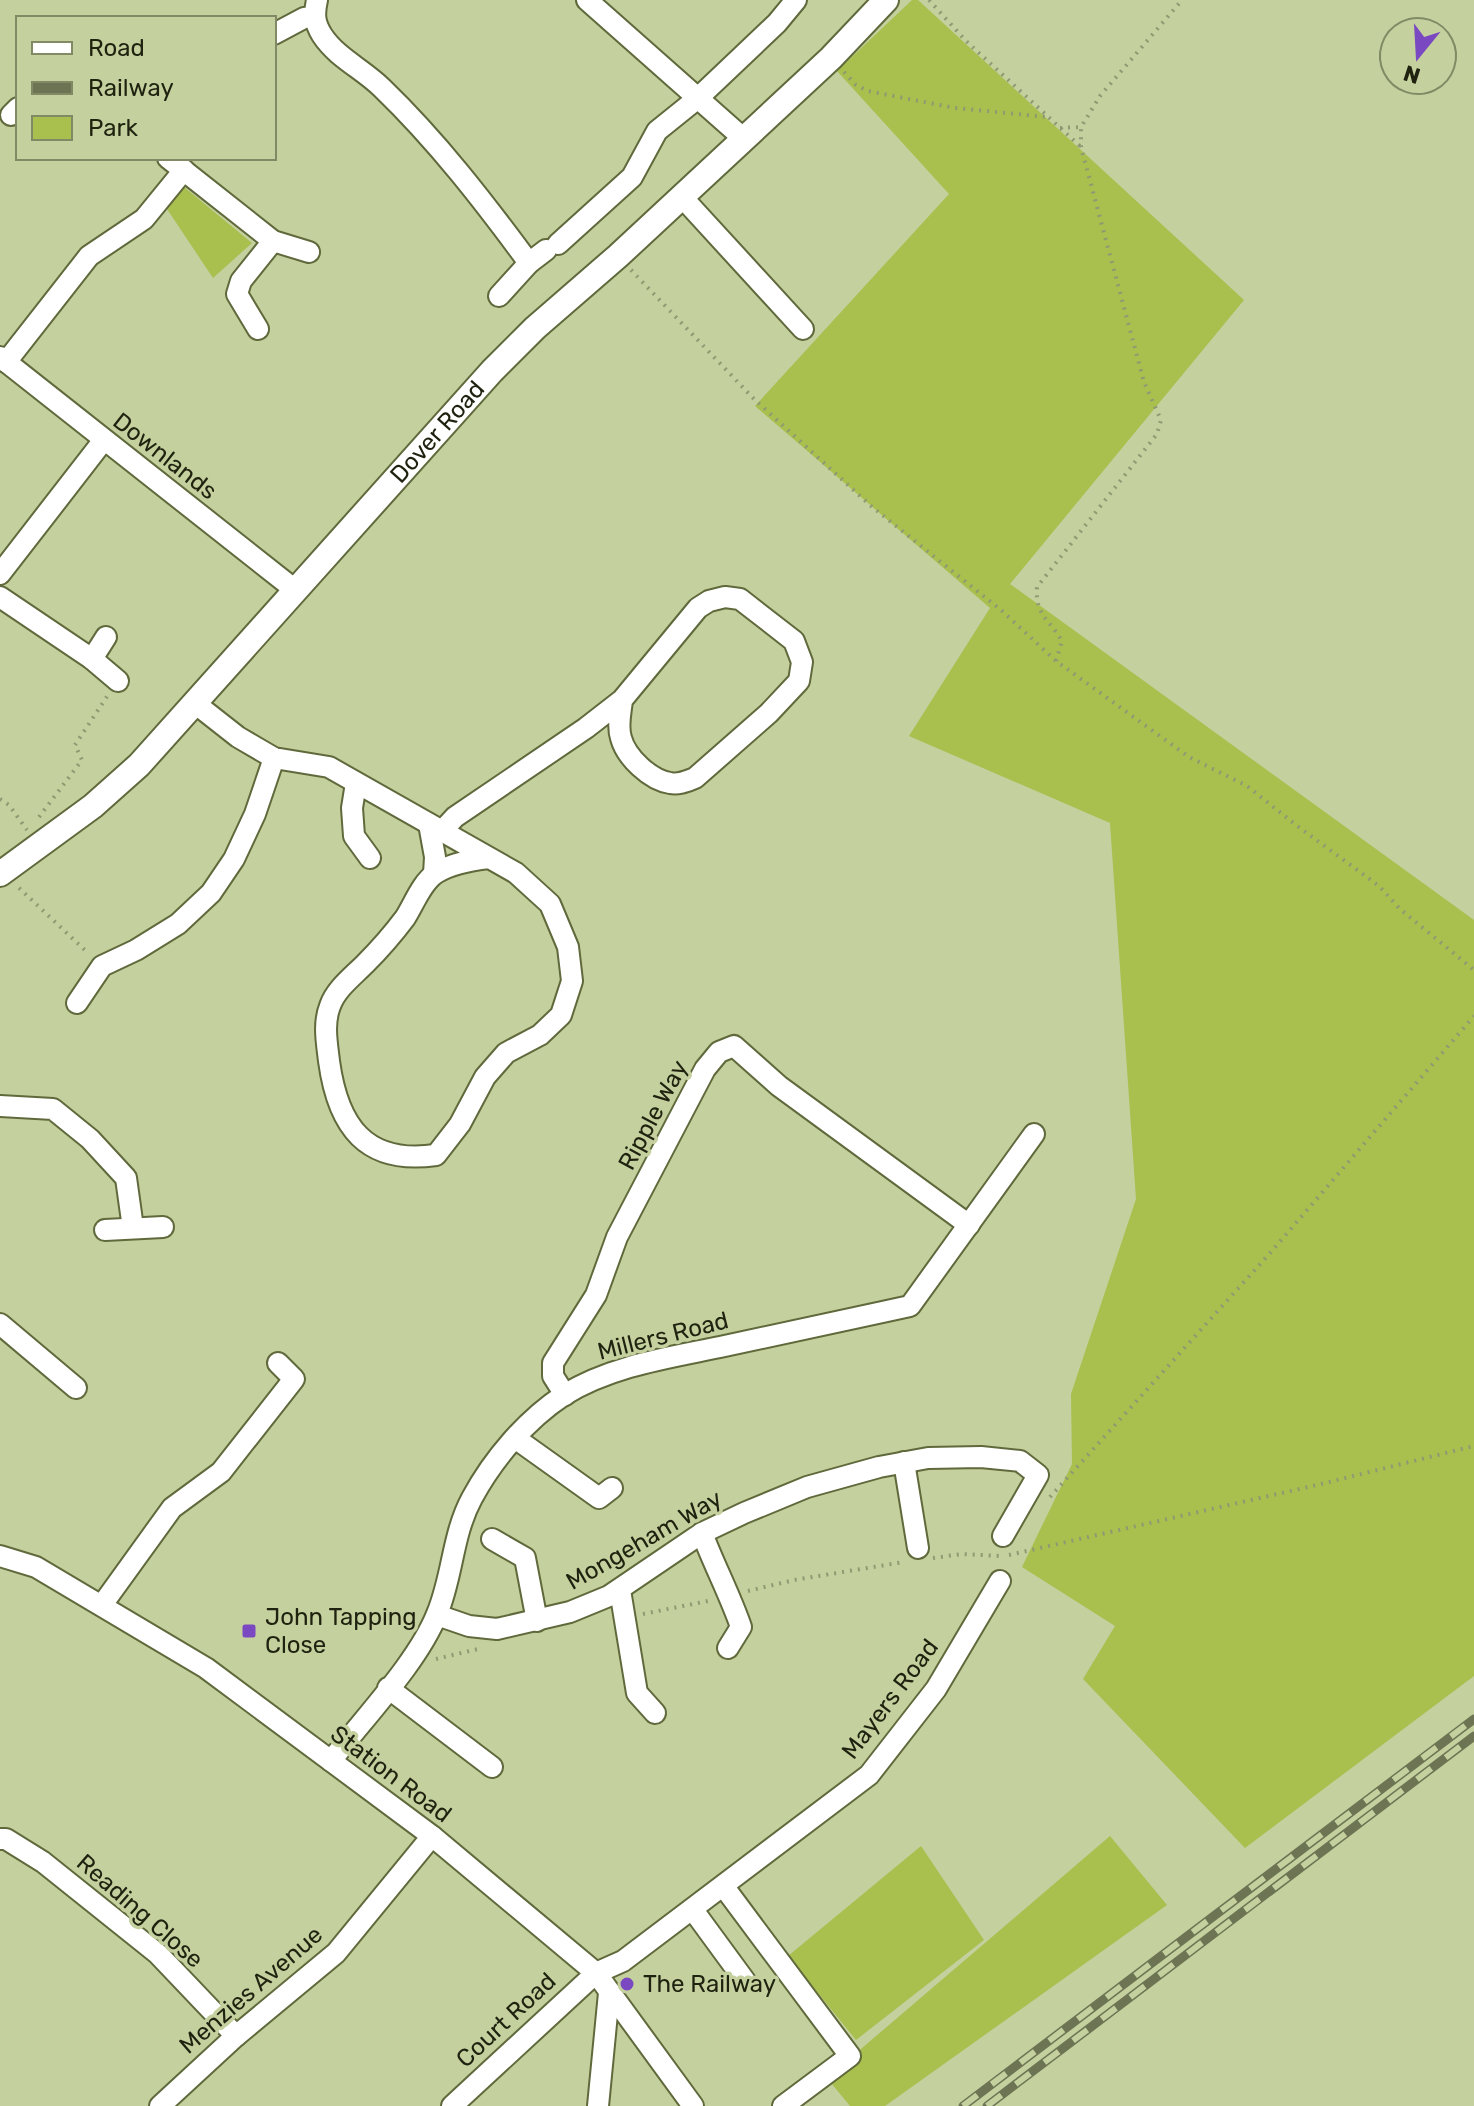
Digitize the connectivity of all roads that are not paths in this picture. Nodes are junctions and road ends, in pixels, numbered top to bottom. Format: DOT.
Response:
graph roads {
  1 [pos="587,0"];
  2 [pos="796,0"];
  3 [pos="886,0"];
  4 [pos="315,8"];
  5 [pos="276,33"];
  6 [pos="698,98"];
  7 [pos="744,139"];
  8 [pos="176,164"];
  9 [pos="682,197"];
  10 [pos="273,241"];
  11 [pos="309,252"];
  12 [pos="529,263"];
  13 [pos="499,296"];
  14 [pos="258,329"];
  15 [pos="803,329"];
  16 [pos="3,360"];
  17 [pos="103,441"];
  18 [pos="0,574"];
  19 [pos="294,589"];
  20 [pos="0,597"];
  21 [pos="106,637"];
  22 [pos="92,659"];
  23 [pos="118,681"];
  24 [pos="622,700"];
  25 [pos="196,704"];
  26 [pos="274,758"];
  27 [pos="356,783"];
  28 [pos="436,828"];
  29 [pos="370,858"];
  30 [pos="489,858"];
  31 [pos="1,873"];
  32 [pos="434,874"];
  33 [pos="77,1003"];
  34 [pos="0,1106"];
  35 [pos="1034,1134"];
  36 [pos="969,1225"];
  37 [pos="163,1227"];
  38 [pos="133,1228"];
  39 [pos="105,1230"];
  40 [pos="0,1324"];
  41 [pos="278,1363"];
  42 [pos="76,1388"];
  43 [pos="565,1395"];
  44 [pos="515,1438"];
  45 [pos="904,1462"];
  46 [pos="612,1488"];
  47 [pos="702,1533"];
  48 [pos="492,1539"];
  49 [pos="1011,1541"];
  50 [pos="0,1556"];
  51 [pos="915,1556"];
  52 [pos="1000,1581"];
  53 [pos="620,1590"];
  54 [pos="102,1605"];
  55 [pos="437,1615"];
  56 [pos="537,1621"];
  57 [pos="728,1648"];
  58 [pos="388,1688"];
  59 [pos="655,1713"];
  60 [pos="331,1761"];
  61 [pos="492,1767"];
  62 [pos="432,1836"];
  63 [pos="0,1839"];
  64 [pos="724,1887"];
  65 [pos="693,1910"];
  66 [pos="596,1973"];
  67 [pos="745,1981"];
  68 [pos="609,1993"];
  69 [pos="236,2036"];
  70 [pos="160,2106"];
  71 [pos="452,2106"];
  72 [pos="598,2106"];
  73 [pos="693,2106"];
  74 [pos="783,2106"];
  1 -- 6 [label="street"];
  2 -- 6 [label="street"];
  3 -- 7 [label="main road, Dover Road"];
  4 -- 5 [label="street"];
  4 -- 12 [label="street"];
  6 -- 7 [label="street"];
  6 -- 12 [label="street"];
  7 -- 9 [label="main road, Dover Road"];
  8 -- 10 [label="street"];
  8 -- 16 [label="street"];
  9 -- 15 [label="street"];
  9 -- 19 [label="main road, Dover Road"];
  10 -- 11 [label="street"];
  10 -- 14 [label="street"];
  12 -- 13 [label="street"];
  16 -- 17 [label="street, Downlands"];
  17 -- 18 [label="street"];
  17 -- 19 [label="street, Downlands"];
  19 -- 25 [label="main road, Dover Road"];
  20 -- 22 [label="street"];
  21 -- 22 [label="street"];
  22 -- 23 [label="street"];
  24 -- 24 [label="street"];
  24 -- 28 [label="street"];
  25 -- 26 [label="street"];
  25 -- 31 [label="main road, Dover Road"];
  26 -- 27 [label="street"];
  26 -- 33 [label="street"];
  27 -- 28 [label="street"];
  27 -- 29 [label="street"];
  28 -- 30 [label="street"];
  28 -- 32 [label="street"];
  30 -- 32 [label="street"];
  30 -- 32 [label="street"];
  34 -- 38 [label="street"];
  35 -- 36 [label="street, Millers Road"];
  36 -- 43 [label="street, Millers Road"];
  36 -- 43 [label="street, Ripple Way"];
  37 -- 38 [label="street"];
  38 -- 39 [label="street"];
  40 -- 42 [label="street"];
  41 -- 54 [label="street"];
  43 -- 44 [label="street, Millers Road"];
  44 -- 46 [label="street"];
  44 -- 55 [label="street, Millers Road"];
  45 -- 47 [label="street, Mongeham Way"];
  45 -- 49 [label="street, Mongeham Way"];
  45 -- 51 [label="street"];
  47 -- 53 [label="street, Mongeham Way"];
  47 -- 57 [label="street"];
  48 -- 56 [label="street"];
  50 -- 54 [label="street, Station Road"];
  52 -- 64 [label="street, Mayers Road"];
  53 -- 56 [label="street, Mongeham Way"];
  53 -- 59 [label="street"];
  54 -- 60 [label="street, Station Road"];
  55 -- 56 [label="street, Mongeham Way"];
  55 -- 58 [label="street, Millers Road"];
  58 -- 60 [label="street, Millers Road"];
  58 -- 61 [label="street"];
  60 -- 62 [label="street, Station Road"];
  62 -- 66 [label="street, Station Road"];
  62 -- 69 [label="street, Menzies Avenue"];
  63 -- 69 [label="street, Reading Close"];
  64 -- 65 [label="street, Mayers Road"];
  64 -- 74 [label="street"];
  65 -- 66 [label="street, Mayers Road"];
  65 -- 67 [label="street"];
  66 -- 68 [label="street, Station Road"];
  66 -- 71 [label="street, Court Road"];
  68 -- 72 [label="street"];
  68 -- 73 [label="street, Station Road"];
  69 -- 70 [label="street, Menzies Avenue"];
}
